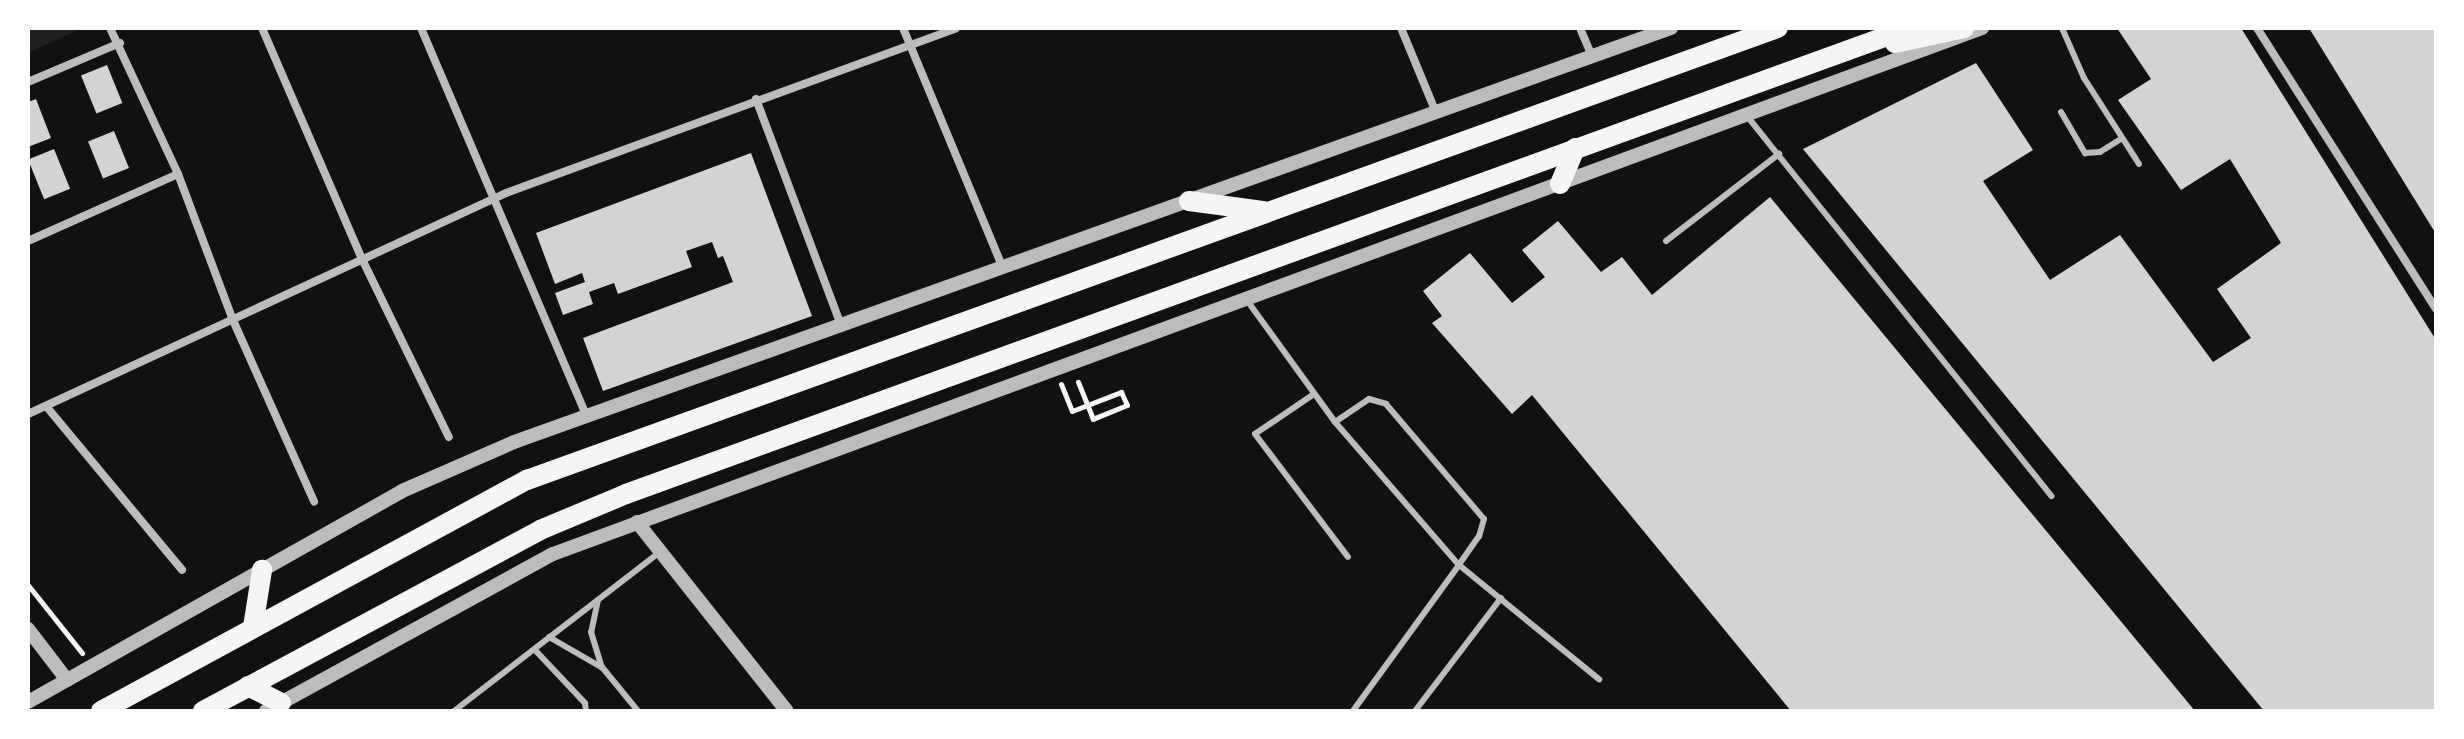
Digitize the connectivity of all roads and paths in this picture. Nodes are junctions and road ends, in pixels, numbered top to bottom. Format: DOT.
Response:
graph roads {
  1 [pos="110,28"];
  2 [pos="262,28"];
  3 [pos="421,28"];
  4 [pos="903,28"];
  5 [pos="956,28"];
  6 [pos="1401,28"];
  7 [pos="1580,28"];
  8 [pos="1671,28"];
  9 [pos="1778,28"];
  10 [pos="1909,28"];
  11 [pos="1964,28"];
  12 [pos="1982,28"];
  13 [pos="2062,28"];
  14 [pos="2257,28"];
  15 [pos="120,43"];
  16 [pos="909,45"];
  17 [pos="1844,53"];
  18 [pos="1592,56"];
  19 [pos="28,82"];
  20 [pos="756,99"];
  21 [pos="1435,110"];
  22 [pos="2061,112"];
  23 [pos="1747,116"];
  24 [pos="2122,138"];
  25 [pos="1575,148"];
  26 [pos="1779,154"];
  27 [pos="2139,164"];
  28 [pos="178,174"];
  29 [pos="1560,184"];
  30 [pos="494,200"];
  31 [pos="1189,201"];
  32 [pos="1268,212"];
  33 [pos="28,241"];
  34 [pos="1666,241"];
  35 [pos="362,259"];
  36 [pos="1002,266"];
  37 [pos="1246,299"];
  38 [pos="2436,309"];
  39 [pos="232,318"];
  40 [pos="841,325"];
  41 [pos="1078,382"];
  42 [pos="1121,392"];
  43 [pos="1314,394"];
  44 [pos="46,406"];
  45 [pos="28,414"];
  46 [pos="587,418"];
  47 [pos="1335,422"];
  48 [pos="449,437"];
  49 [pos="2051,496"];
  50 [pos="314,501"];
  51 [pos="637,522"];
  52 [pos="660,552"];
  53 [pos="1348,557"];
  54 [pos="1459,565"];
  55 [pos="182,570"];
  56 [pos="262,570"];
  57 [pos="28,585"];
  58 [pos="599,597"];
  59 [pos="1501,598"];
  60 [pos="253,627"];
  61 [pos="28,629"];
  62 [pos="549,637"];
  63 [pos="535,650"];
  64 [pos="90,667"];
  65 [pos="602,667"];
  66 [pos="1599,679"];
  67 [pos="67,680"];
  68 [pos="248,686"];
  69 [pos="28,702"];
  70 [pos="274,707"];
  71 [pos="101,711"];
  72 [pos="203,711"];
  73 [pos="454,711"];
  74 [pos="586,711"];
  75 [pos="638,711"];
  76 [pos="787,711"];
  77 [pos="1353,711"];
  78 [pos="1415,711"];
  1 -- 15 [label="street"];
  2 -- 35 [label="street"];
  3 -- 30 [label="street"];
  4 -- 16 [label="street"];
  5 -- 16 [label="street"];
  6 -- 21 [label="street"];
  7 -- 18 [label="street"];
  8 -- 18 [label="street"];
  9 -- 32 [label="main road"];
  10 -- 17 [label="main road"];
  11 -- 17 [label="main road"];
  12 -- 23 [label="street"];
  13 -- 24 [label="lane"];
  14 -- 38 [label="street"];
  15 -- 19 [label="street"];
  15 -- 28 [label="street"];
  16 -- 20 [label="street"];
  16 -- 36 [label="street"];
  17 -- 25 [label="main road"];
  18 -- 21 [label="street"];
  20 -- 30 [label="street"];
  20 -- 40 [label="street"];
  21 -- 31 [label="street"];
  22 -- 24 [label="lane"];
  23 -- 26 [label="lane"];
  23 -- 29 [label="street"];
  24 -- 27 [label="lane"];
  25 -- 29 [label="main road"];
  25 -- 68 [label="main road"];
  26 -- 34 [label="lane"];
  26 -- 49 [label="lane"];
  28 -- 33 [label="street"];
  28 -- 39 [label="street"];
  29 -- 37 [label="street"];
  30 -- 35 [label="street"];
  30 -- 46 [label="street"];
  31 -- 32 [label="main road"];
  31 -- 36 [label="street"];
  32 -- 60 [label="main road"];
  35 -- 39 [label="street"];
  35 -- 48 [label="street"];
  36 -- 40 [label="street"];
  37 -- 43 [label="lane"];
  37 -- 51 [label="street"];
  39 -- 44 [label="street"];
  39 -- 50 [label="street"];
  40 -- 46 [label="street"];
  41 -- 42 [label="path"];
  43 -- 47 [label="lane"];
  43 -- 53 [label="lane"];
  44 -- 45 [label="street"];
  44 -- 55 [label="street"];
  46 -- 56 [label="street"];
  47 -- 54 [label="lane"];
  47 -- 54 [label="lane"];
  51 -- 52 [label="street"];
  51 -- 70 [label="street"];
  52 -- 58 [label="lane"];
  52 -- 76 [label="street"];
  54 -- 59 [label="lane"];
  54 -- 77 [label="lane"];
  56 -- 60 [label="main road"];
  56 -- 64 [label="street"];
  57 -- 64 [label="path"];
  58 -- 62 [label="lane"];
  58 -- 65 [label="lane"];
  59 -- 66 [label="lane"];
  59 -- 78 [label="lane"];
  60 -- 71 [label="main road"];
  61 -- 67 [label="street"];
  62 -- 63 [label="lane"];
  62 -- 65 [label="lane"];
  63 -- 73 [label="lane"];
  63 -- 74 [label="lane"];
  64 -- 67 [label="street"];
  65 -- 75 [label="lane"];
  67 -- 69 [label="street"];
  68 -- 70 [label="main road"];
  68 -- 72 [label="main road"];
}
